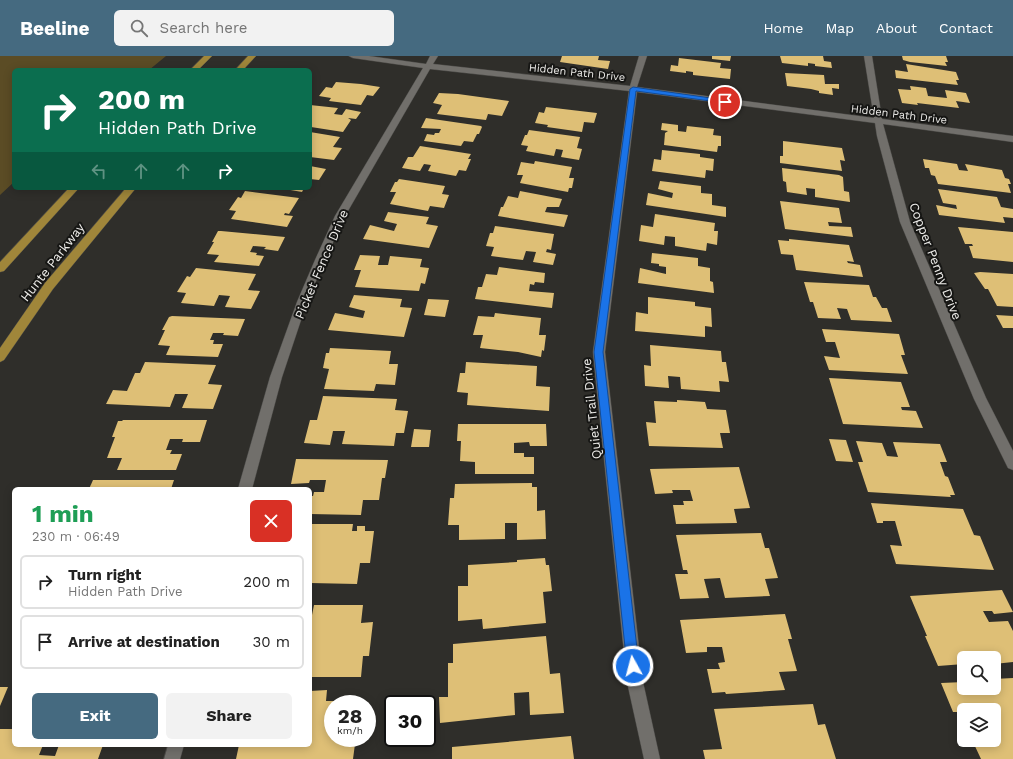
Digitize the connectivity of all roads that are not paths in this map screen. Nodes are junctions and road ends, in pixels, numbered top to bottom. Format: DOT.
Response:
graph roads {
  1 [pos="208,56"];
  2 [pos="252,56"];
  3 [pos="353,56"];
  4 [pos="434,56"];
  5 [pos="643,56"];
  6 [pos="868,56"];
  7 [pos="427,66"];
  8 [pos="196,68"];
  9 [pos="241,68"];
  10 [pos="633,89"];
  11 [pos="879,122"];
  12 [pos="1013,139"];
  13 [pos="72,190"];
  14 [pos="128,190"];
  15 [pos="0,268"];
  16 [pos="0,357"];
  17 [pos="1013,464"];
  18 [pos="246,487"];
  19 [pos="175,747"];
  20 [pos="172,759"];
  21 [pos="652,759"];
  1 -- 8 [label="main road"];
  2 -- 9 [label="main road"];
  3 -- 7 [label="street, Hidden Path Drive"];
  4 -- 7 [label="street, Picket Fence Drive"];
  5 -- 10 [label="street, Quiet Trail Drive"];
  6 -- 11 [label="street, Copper Penny Drive"];
  7 -- 10 [label="street, Hidden Path Drive"];
  7 -- 18 [label="street, Picket Fence Drive"];
  10 -- 11 [label="street, Hidden Path Drive"];
  10 -- 21 [label="street, Quiet Trail Drive"];
  11 -- 12 [label="street, Hidden Path Drive"];
  11 -- 17 [label="street, Copper Penny Drive"];
  13 -- 15 [label="main road"];
  14 -- 16 [label="main road, Hunte Parkway"];
  19 -- 20 [label="street"];
}
